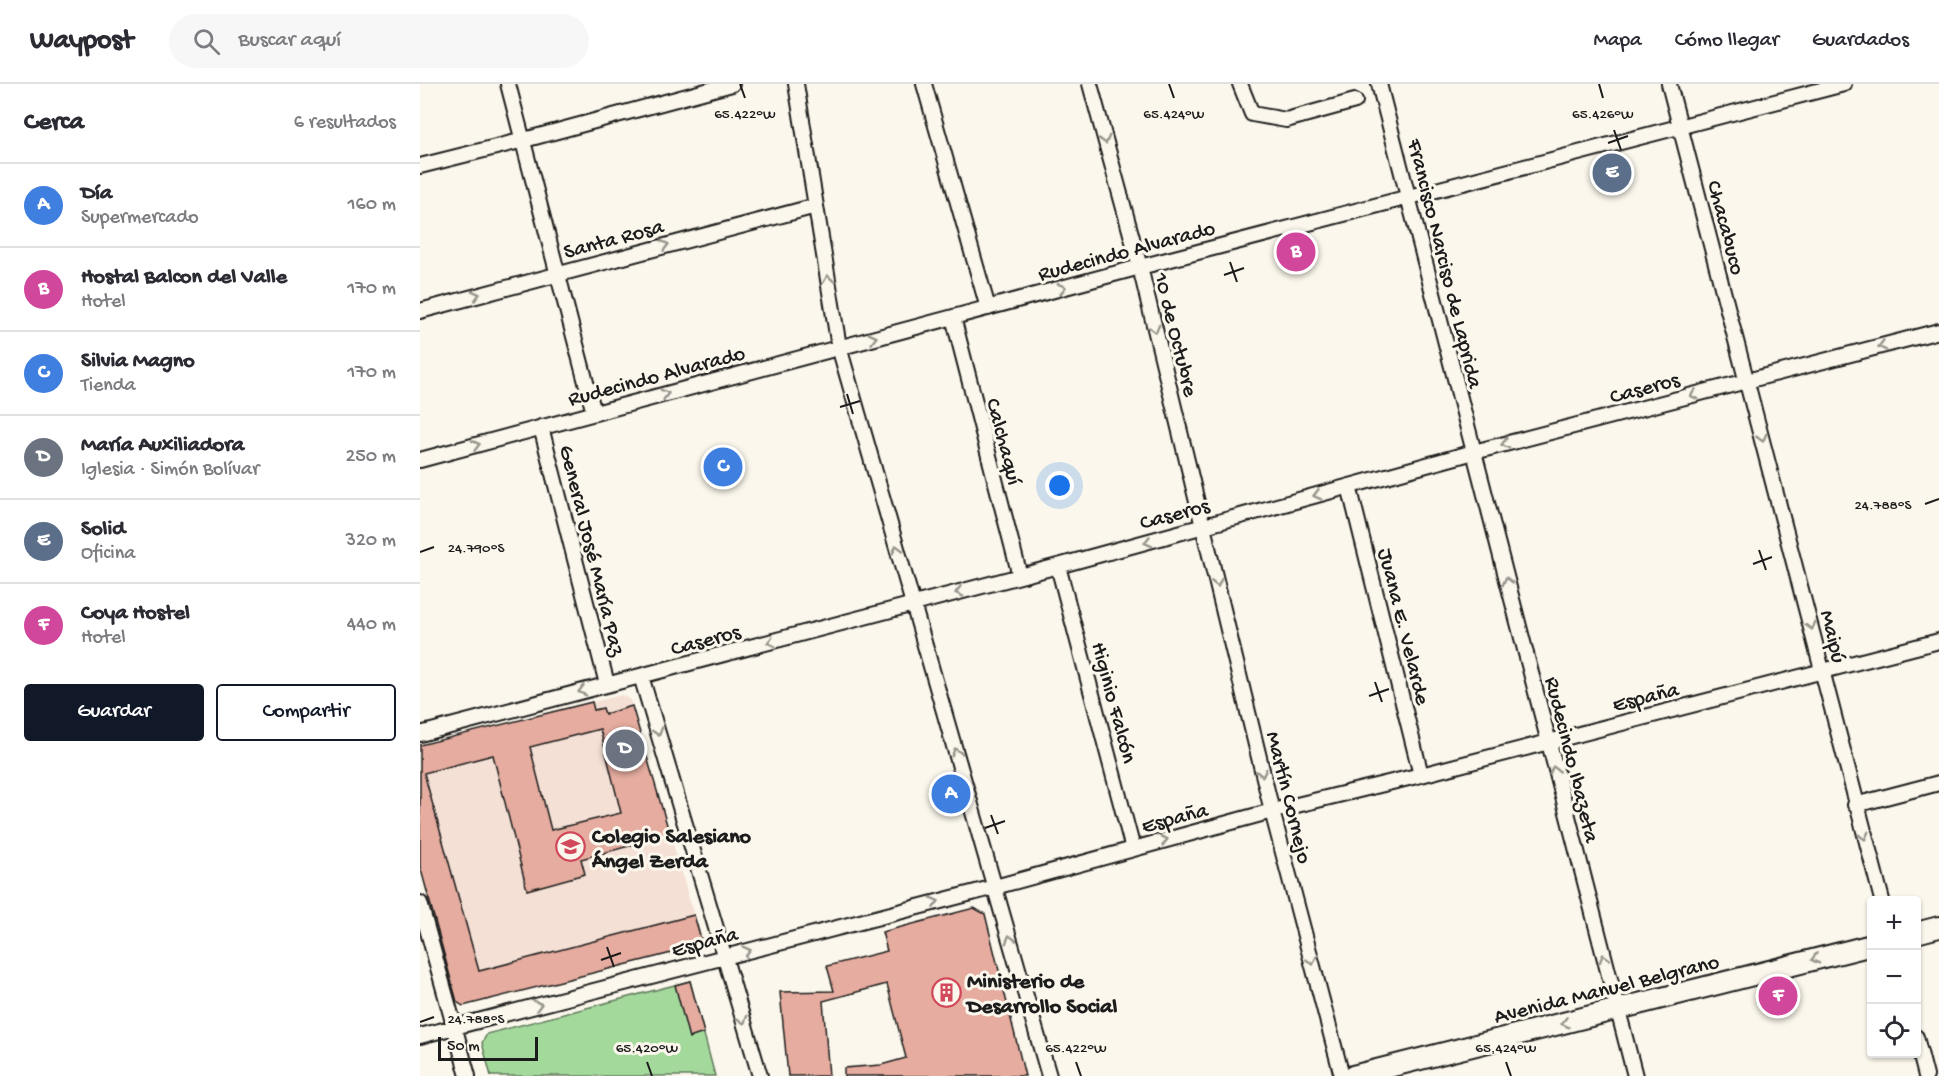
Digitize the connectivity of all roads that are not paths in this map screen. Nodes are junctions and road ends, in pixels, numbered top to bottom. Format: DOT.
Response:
graph roads {
  1 [pos="508,84"];
  2 [pos="732,84"];
  3 [pos="796,84"];
  4 [pos="924,84"];
  5 [pos="1090,84"];
  6 [pos="1240,84"];
  7 [pos="1379,84"];
  8 [pos="1669,84"];
  9 [pos="1844,84"];
  10 [pos="1355,101"];
  11 [pos="1680,127"];
  12 [pos="524,140"];
  13 [pos="420,165"];
  14 [pos="1408,197"];
  15 [pos="816,206"];
  16 [pos="1140,267"];
  17 [pos="559,273"];
  18 [pos="988,308"];
  19 [pos="420,311"];
  20 [pos="953,317"];
  21 [pos="1939,331"];
  22 [pos="839,347"];
  23 [pos="1747,381"];
  24 [pos="594,413"];
  25 [pos="541,427"];
  26 [pos="1474,452"];
  27 [pos="420,460"];
  28 [pos="1349,486"];
  29 [pos="1204,526"];
  30 [pos="1058,566"];
  31 [pos="1020,576"];
  32 [pos="914,605"];
  33 [pos="1939,640"];
  34 [pos="1822,671"];
  35 [pos="641,676"];
  36 [pos="607,684"];
  37 [pos="420,734"];
  38 [pos="1547,742"];
  39 [pos="1421,775"];
  40 [pos="1939,783"];
  41 [pos="1855,805"];
  42 [pos="1272,811"];
  43 [pos="1133,849"];
  44 [pos="994,887"];
  45 [pos="1881,896"];
  46 [pos="420,903"];
  47 [pos="1939,927"];
  48 [pos="1921,932"];
  49 [pos="1867,946"];
  50 [pos="724,956"];
  51 [pos="1617,1010"];
  52 [pos="454,1027"];
  53 [pos="420,1036"];
  54 [pos="1921,1054"];
  55 [pos="468,1076"];
  56 [pos="760,1076"];
  57 [pos="1049,1076"];
  58 [pos="1342,1076"];
  59 [pos="1353,1076"];
  60 [pos="1635,1076"];
  61 [pos="1926,1076"];
  1 -- 12 [label="street, General José María Paz"];
  2 -- 12 [label="street"];
  3 -- 15 [label="street"];
  4 -- 18 [label="street"];
  5 -- 16 [label="street, 10 de Octubre, one-way"];
  6 -- 10 [label="street"];
  7 -- 14 [label="street, Francisco Narciso de Laprida"];
  8 -- 11 [label="street, Chacabuco"];
  9 -- 11 [label="street, Rudecindo Alvarado"];
  11 -- 14 [label="street, Rudecindo Alvarado"];
  11 -- 23 [label="street, Chacabuco"];
  12 -- 13 [label="street"];
  12 -- 17 [label="street, General José María Paz"];
  14 -- 16 [label="street, Rudecindo Alvarado"];
  14 -- 26 [label="street, Francisco Narciso de Laprida"];
  17 -- 15 [label="street, Santa Rosa, one-way"];
  22 -- 15 [label="street, one-way"];
  18 -- 16 [label="street, Rudecindo Alvarado, one-way"];
  16 -- 29 [label="street, 10 de Octubre, one-way"];
  19 -- 17 [label="street, Santa Rosa, one-way"];
  17 -- 24 [label="street, General José María Paz"];
  18 -- 20 [label="street, Rudecindo Alvarado"];
  22 -- 20 [label="street, Rudecindo Alvarado, one-way"];
  20 -- 31 [label="street, Calchaquí"];
  21 -- 23 [label="street, Caseros, one-way"];
  24 -- 22 [label="street, Rudecindo Alvarado, one-way"];
  32 -- 22 [label="street, one-way"];
  23 -- 26 [label="street, Caseros, one-way"];
  23 -- 34 [label="street, Maipú, one-way"];
  24 -- 25 [label="street, Rudecindo Alvarado"];
  27 -- 25 [label="street, Rudecindo Alvarado, one-way"];
  25 -- 36 [label="street, General José María Paz"];
  26 -- 28 [label="street, Caseros"];
  38 -- 26 [label="street, Rudecindo Ibazeta, one-way"];
  28 -- 29 [label="street, Caseros, one-way"];
  28 -- 39 [label="street, Juana E. Velarde"];
  29 -- 30 [label="street, Caseros, one-way"];
  29 -- 42 [label="street, Martín Cornejo, one-way"];
  30 -- 31 [label="street, Caseros"];
  30 -- 43 [label="street, Higinio Falcón"];
  31 -- 32 [label="street, Caseros, one-way"];
  32 -- 35 [label="street, Caseros, one-way"];
  44 -- 32 [label="street, one-way"];
  33 -- 34 [label="street, España"];
  34 -- 38 [label="street, España"];
  34 -- 41 [label="street, Maipú"];
  35 -- 36 [label="street, Caseros"];
  35 -- 50 [label="street, one-way"];
  36 -- 37 [label="street, Caseros, one-way"];
  38 -- 39 [label="street, España"];
  51 -- 38 [label="street, Rudecindo Ibazeta, one-way"];
  39 -- 42 [label="street, España"];
  40 -- 41 [label="street"];
  41 -- 45 [label="street, Maipú, one-way"];
  43 -- 42 [label="street, España, one-way"];
  42 -- 58 [label="street, Martín Cornejo, one-way"];
  43 -- 44 [label="street, España"];
  50 -- 44 [label="street, España, one-way"];
  57 -- 44 [label="street, one-way"];
  46 -- 52 [label="street"];
  47 -- 48 [label="main road"];
  49 -- 51 [label="main road, Avenida Manuel Belgrano, one-way"];
  52 -- 50 [label="street, España, one-way"];
  50 -- 56 [label="street, one-way"];
  51 -- 59 [label="main road, Avenida Manuel Belgrano, one-way"];
  51 -- 60 [label="street, Rudecindo Ibazeta"];
  52 -- 53 [label="street, España"];
  52 -- 55 [label="street"];
  54 -- 61 [label="street"];
}
